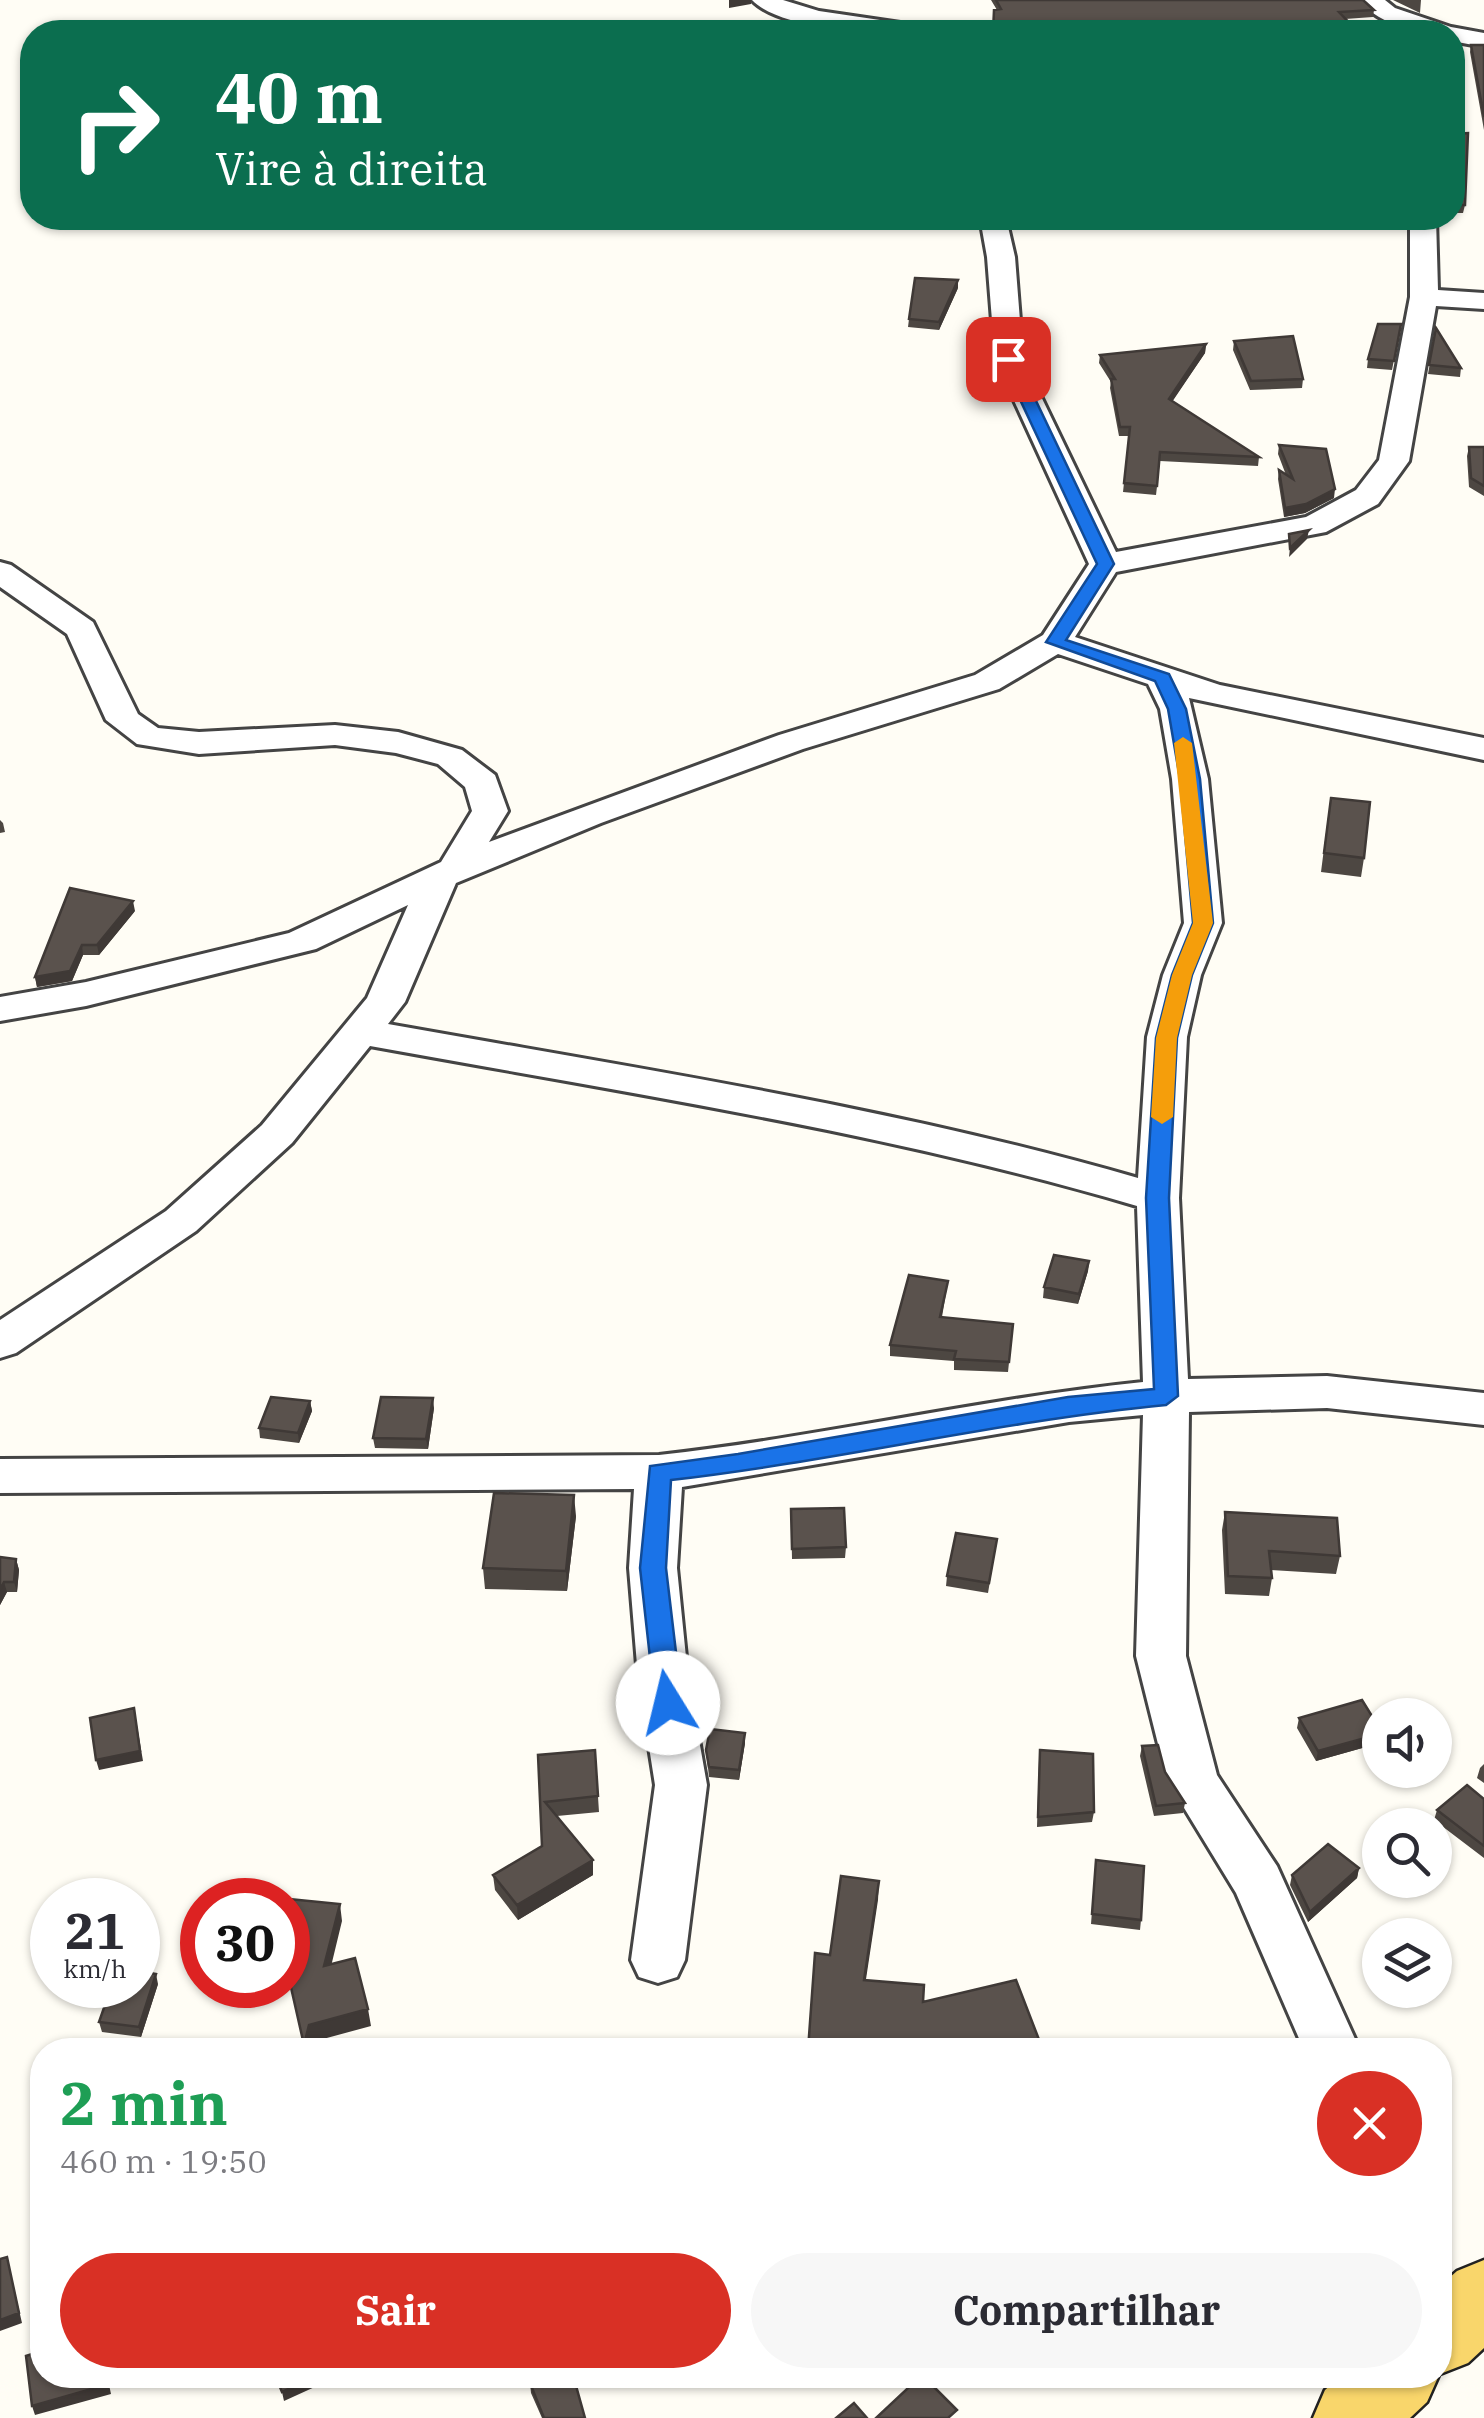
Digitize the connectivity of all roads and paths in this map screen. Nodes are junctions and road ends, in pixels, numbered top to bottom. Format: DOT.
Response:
graph roads {
  1 [pos="764,0"];
  2 [pos="1371,0"];
  3 [pos="840,20"];
  4 [pos="1405,20"];
  5 [pos="995,230"];
  6 [pos="1423,230"];
  7 [pos="1424,298"];
  8 [pos="1484,301"];
  9 [pos="1105,564"];
  10 [pos="0,572"];
  11 [pos="1055,642"];
  12 [pos="1162,678"];
  13 [pos="1484,749"];
  14 [pos="447,874"];
  15 [pos="0,1008"];
  16 [pos="360,1032"];
  17 [pos="1158,1198"];
  18 [pos="0,1342"];
  19 [pos="1166,1396"];
  20 [pos="1484,1409"];
  21 [pos="659,1472"];
  22 [pos="0,1476"];
  23 [pos="658,1960"];
  24 [pos="1327,2038"];
  25 [pos="1385,2388"];
  26 [pos="1354,2418"];
  1 -- 3 [label="street"];
  2 -- 4 [label="street"];
  5 -- 9 [label="street"];
  6 -- 7 [label="street"];
  7 -- 8 [label="street"];
  7 -- 9 [label="street"];
  9 -- 11 [label="street"];
  10 -- 14 [label="street"];
  11 -- 12 [label="street"];
  11 -- 14 [label="street"];
  12 -- 13 [label="street"];
  12 -- 17 [label="street"];
  14 -- 15 [label="street"];
  14 -- 16 [label="street"];
  16 -- 17 [label="street"];
  16 -- 18 [label="street"];
  17 -- 19 [label="street"];
  19 -- 20 [label="street"];
  19 -- 21 [label="street"];
  19 -- 24 [label="street"];
  21 -- 22 [label="street"];
  21 -- 23 [label="street"];
  25 -- 26 [label="main road"];
}
